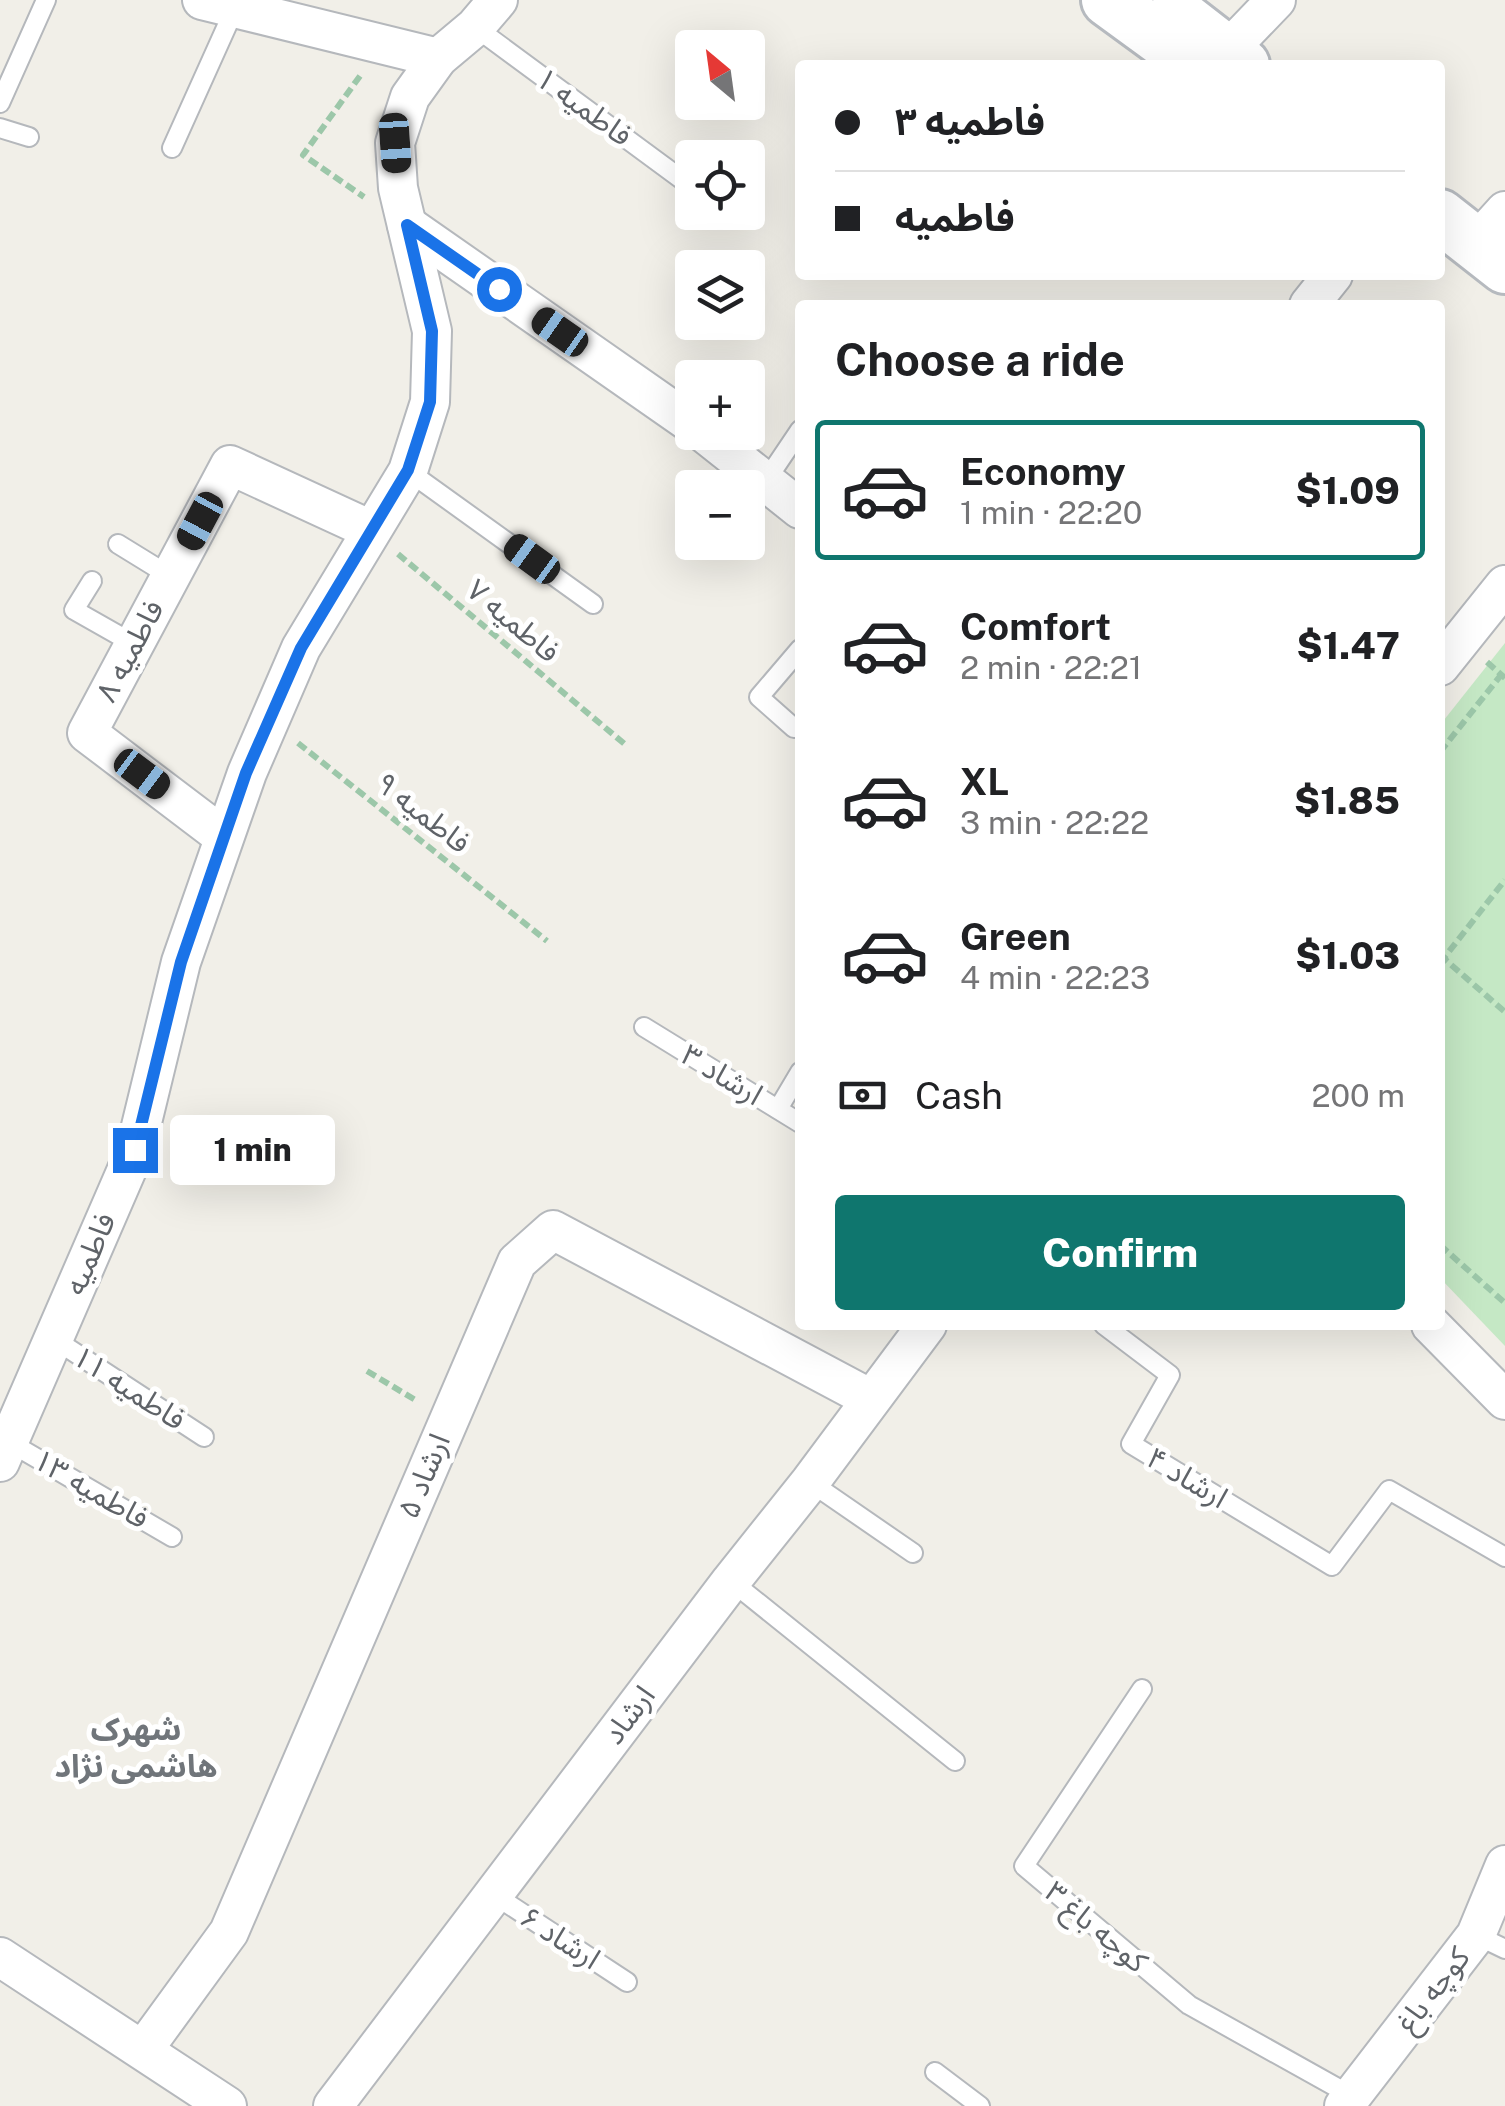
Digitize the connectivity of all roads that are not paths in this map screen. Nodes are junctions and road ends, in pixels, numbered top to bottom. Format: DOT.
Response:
graph roads {
  1 [pos="46,0"];
  2 [pos="1108,0"];
  3 [pos="1159,0"];
  4 [pos="1276,0"];
  5 [pos="218,4"];
  6 [pos="486,14"];
  7 [pos="438,58"];
  8 [pos="1220,60"];
  9 [pos="1221,60"];
  10 [pos="1223,60"];
  11 [pos="0,102"];
  12 [pos="0,128"];
  13 [pos="29,137"];
  14 [pos="172,148"];
  15 [pos="675,173"];
  16 [pos="407,225"];
  17 [pos="1329,280"];
  18 [pos="1313,300"];
  19 [pos="675,412"];
  20 [pos="795,438"];
  21 [pos="726,450"];
  22 [pos="408,470"];
  23 [pos="766,482"];
  24 [pos="795,505"];
  25 [pos="370,530"];
  26 [pos="118,544"];
  27 [pos="170,576"];
  28 [pos="92,582"];
  29 [pos="1505,585"];
  30 [pos="593,604"];
  31 [pos="134,644"];
  32 [pos="795,654"];
  33 [pos="1445,660"];
  34 [pos="794,728"];
  35 [pos="224,837"];
  36 [pos="644,1027"];
  37 [pos="795,1080"];
  38 [pos="778,1109"];
  39 [pos="795,1119"];
  40 [pos="923,1330"];
  41 [pos="1111,1330"];
  42 [pos="1436,1330"];
  43 [pos="54,1338"];
  44 [pos="871,1399"];
  45 [pos="1505,1400"];
  46 [pos="204,1438"];
  47 [pos="3,1446"];
  48 [pos="810,1482"];
  49 [pos="172,1537"];
  50 [pos="913,1554"];
  51 [pos="1505,1558"];
  52 [pos="731,1581"];
  53 [pos="1142,1688"];
  54 [pos="955,1761"];
  55 [pos="1505,1865"];
  56 [pos="493,1894"];
  57 [pos="1491,1942"];
  58 [pos="0,1958"];
  59 [pos="627,1982"];
  60 [pos="144,2050"];
  61 [pos="935,2072"];
  62 [pos="1348,2101"];
  63 [pos="339,2104"];
  64 [pos="227,2106"];
  65 [pos="980,2106"];
  1 -- 11 [label="lane"];
  2 -- 8 [label="main road"];
  3 -- 9 [label="main road"];
  4 -- 10 [label="street"];
  5 -- 7 [label="street"];
  5 -- 14 [label="lane"];
  6 -- 7 [label="street, فاطمیه"];
  6 -- 15 [label="lane, فاطمیه ۱"];
  7 -- 16 [label="street, فاطمیه"];
  12 -- 13 [label="lane"];
  16 -- 19 [label="street"];
  16 -- 22 [label="street, فاطمیه"];
  17 -- 18 [label="street"];
  20 -- 23 [label="lane"];
  21 -- 23 [label="street"];
  22 -- 25 [label="street, فاطمیه"];
  22 -- 30 [label="lane"];
  23 -- 24 [label="street"];
  25 -- 27 [label="street, فاطمیه ۸"];
  25 -- 35 [label="street, فاطمیه"];
  26 -- 27 [label="lane"];
  27 -- 31 [label="street, فاطمیه ۸"];
  28 -- 31 [label="lane"];
  29 -- 33 [label="street"];
  31 -- 35 [label="street, فاطمیه ۸"];
  32 -- 34 [label="lane"];
  35 -- 43 [label="street, فاطمیه"];
  36 -- 38 [label="lane, ارشاد ۳"];
  37 -- 38 [label="lane"];
  38 -- 39 [label="lane, ارشاد ۳"];
  40 -- 44 [label="street, ارشاد"];
  41 -- 51 [label="lane, ارشاد ۴"];
  42 -- 45 [label="street"];
  43 -- 46 [label="lane, فاطمیه ۱۱"];
  43 -- 47 [label="street, فاطمیه"];
  44 -- 48 [label="street, ارشاد"];
  44 -- 60 [label="street, ارشاد ۵"];
  47 -- 49 [label="lane, فاطمیه ۱۳"];
  48 -- 50 [label="lane"];
  48 -- 52 [label="street, ارشاد"];
  52 -- 54 [label="lane"];
  52 -- 56 [label="street, ارشاد"];
  53 -- 62 [label="lane, کوچه باغ ۳"];
  55 -- 57 [label="street, کوچه باغ"];
  56 -- 59 [label="lane, ارشاد ۶"];
  56 -- 63 [label="street, ارشاد"];
  57 -- 62 [label="street, کوچه باغ"];
  58 -- 60 [label="street"];
  60 -- 64 [label="street"];
  61 -- 65 [label="lane"];
}
